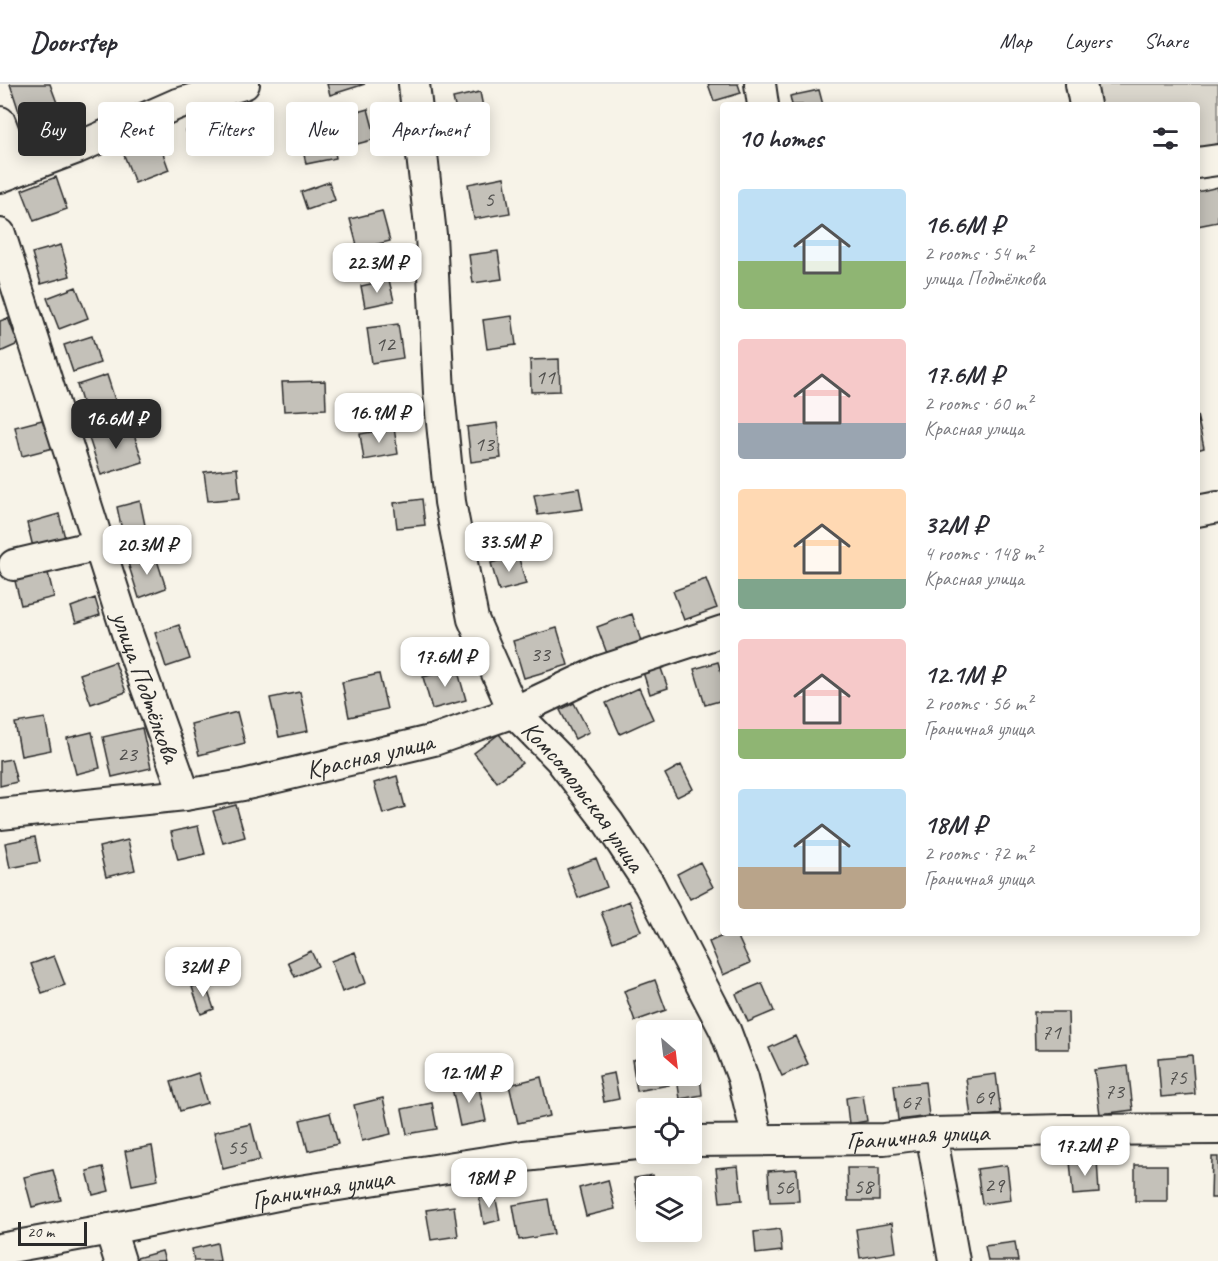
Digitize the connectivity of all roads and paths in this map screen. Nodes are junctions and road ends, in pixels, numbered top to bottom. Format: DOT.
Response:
graph roads {
  1 [pos="244,84"];
  2 [pos="414,84"];
  3 [pos="760,84"];
  4 [pos="1082,84"];
  5 [pos="763,102"];
  6 [pos="1085,102"];
  7 [pos="0,122"];
  8 [pos="1218,160"];
  9 [pos="1200,163"];
  10 [pos="9,174"];
  11 [pos="0,234"];
  12 [pos="1218,507"];
  13 [pos="1200,510"];
  14 [pos="99,545"];
  15 [pos="14,565"];
  16 [pos="720,632"];
  17 [pos="514,712"];
  18 [pos="185,795"];
  19 [pos="0,814"];
  20 [pos="1218,1129"];
  21 [pos="931,1133"];
  22 [pos="758,1140"];
  23 [pos="702,1141"];
  24 [pos="636,1144"];
  25 [pos="110,1229"];
  26 [pos="0,1249"];
  27 [pos="120,1261"];
  28 [pos="954,1261"];
  1 -- 10 [label="street"];
  2 -- 17 [label="street, Комсомольская улица"];
  3 -- 5 [label="street"];
  4 -- 6 [label="street"];
  7 -- 10 [label="street"];
  8 -- 9 [label="street"];
  11 -- 14 [label="street, улица Подтёлкова"];
  12 -- 13 [label="street"];
  14 -- 15 [label="street"];
  14 -- 18 [label="street, улица Подтёлкова"];
  16 -- 17 [label="street, Красная улица"];
  17 -- 18 [label="street, Красная улица"];
  17 -- 22 [label="street, Комсомольская улица"];
  18 -- 19 [label="street, Красная улица"];
  20 -- 21 [label="street, Граничная улица"];
  21 -- 22 [label="street, Граничная улица"];
  21 -- 28 [label="street"];
  22 -- 23 [label="street, Граничная улица"];
  24 -- 25 [label="street, Граничная улица"];
  25 -- 26 [label="street, Граничная улица"];
  25 -- 27 [label="street"];
}
